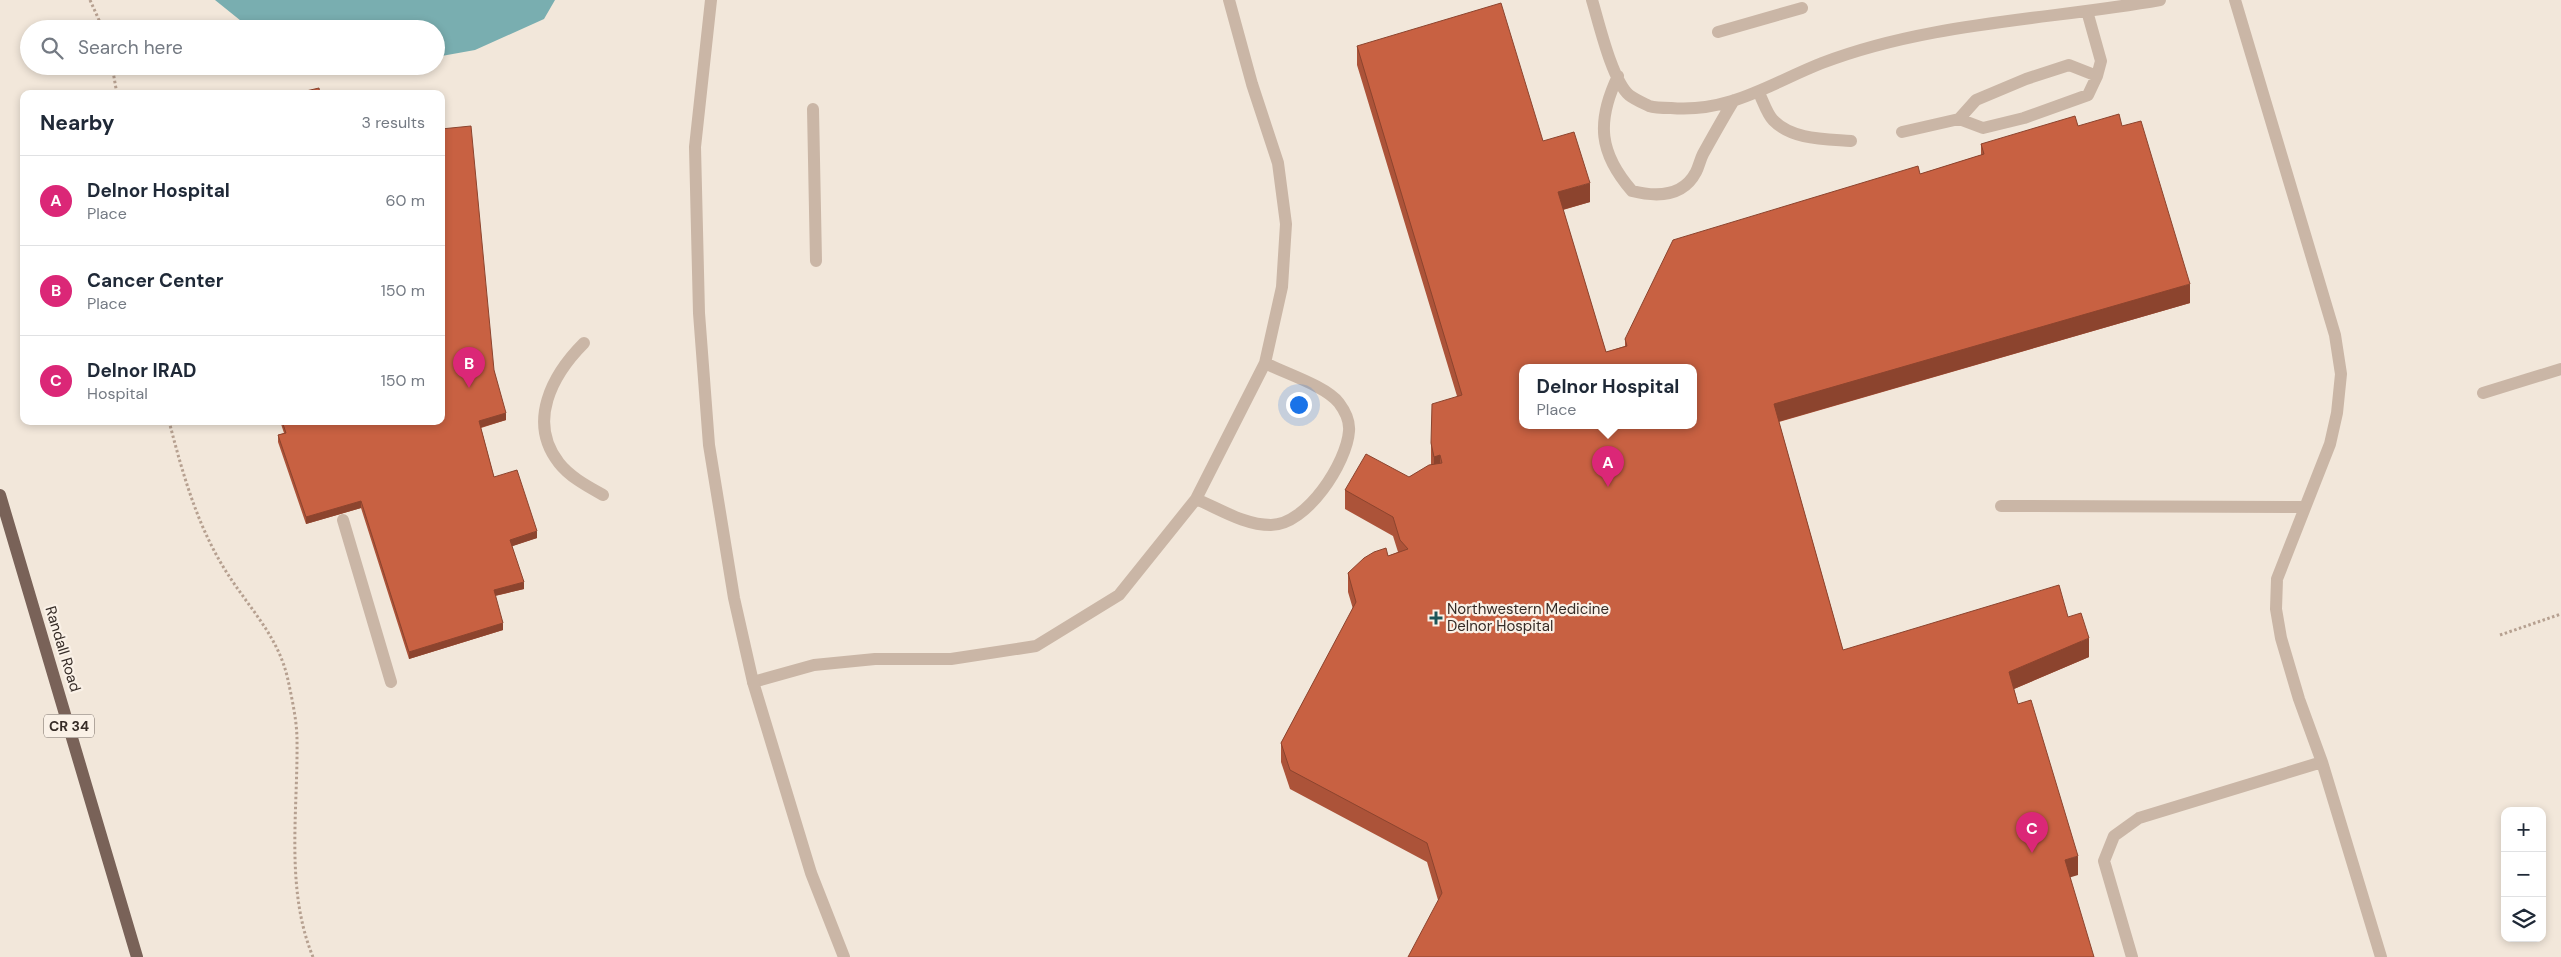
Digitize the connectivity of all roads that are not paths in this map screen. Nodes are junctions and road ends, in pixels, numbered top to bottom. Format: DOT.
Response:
graph roads {
  1 [pos="710,0"];
  2 [pos="1229,0"];
  3 [pos="1592,0"];
  4 [pos="2160,0"];
  5 [pos="2235,0"];
  6 [pos="1802,8"];
  7 [pos="2088,11"];
  8 [pos="1718,32"];
  9 [pos="1618,76"];
  10 [pos="2098,76"];
  11 [pos="1759,93"];
  12 [pos="1734,100"];
  13 [pos="813,109"];
  14 [pos="1959,119"];
  15 [pos="1902,132"];
  16 [pos="1851,141"];
  17 [pos="816,261"];
  18 [pos="584,343"];
  19 [pos="1265,363"];
  20 [pos="2561,369"];
  21 [pos="2483,393"];
  22 [pos="0,495"];
  23 [pos="602,495"];
  24 [pos="1196,499"];
  25 [pos="2002,506"];
  26 [pos="2305,506"];
  27 [pos="343,520"];
  28 [pos="391,682"];
  29 [pos="753,682"];
  30 [pos="2322,762"];
  31 [pos="137,957"];
  32 [pos="844,957"];
  33 [pos="2132,957"];
  34 [pos="2381,957"];
  1 -- 29 [label="street"];
  2 -- 19 [label="street"];
  3 -- 9 [label="street"];
  4 -- 7 [label="street"];
  5 -- 26 [label="street"];
  6 -- 8 [label="street"];
  7 -- 10 [label="street"];
  7 -- 11 [label="street"];
  9 -- 12 [label="street"];
  9 -- 12 [label="street"];
  10 -- 14 [label="street"];
  10 -- 14 [label="street"];
  11 -- 12 [label="street"];
  11 -- 16 [label="street"];
  13 -- 17 [label="street"];
  14 -- 15 [label="street"];
  18 -- 23 [label="street"];
  19 -- 24 [label="street"];
  19 -- 24 [label="street"];
  20 -- 21 [label="street"];
  22 -- 31 [label="main road, Randall Road / CR 34"];
  24 -- 29 [label="street"];
  25 -- 26 [label="street"];
  26 -- 30 [label="street"];
  27 -- 28 [label="street"];
  29 -- 32 [label="street"];
  30 -- 33 [label="street"];
  30 -- 34 [label="street"];
}
